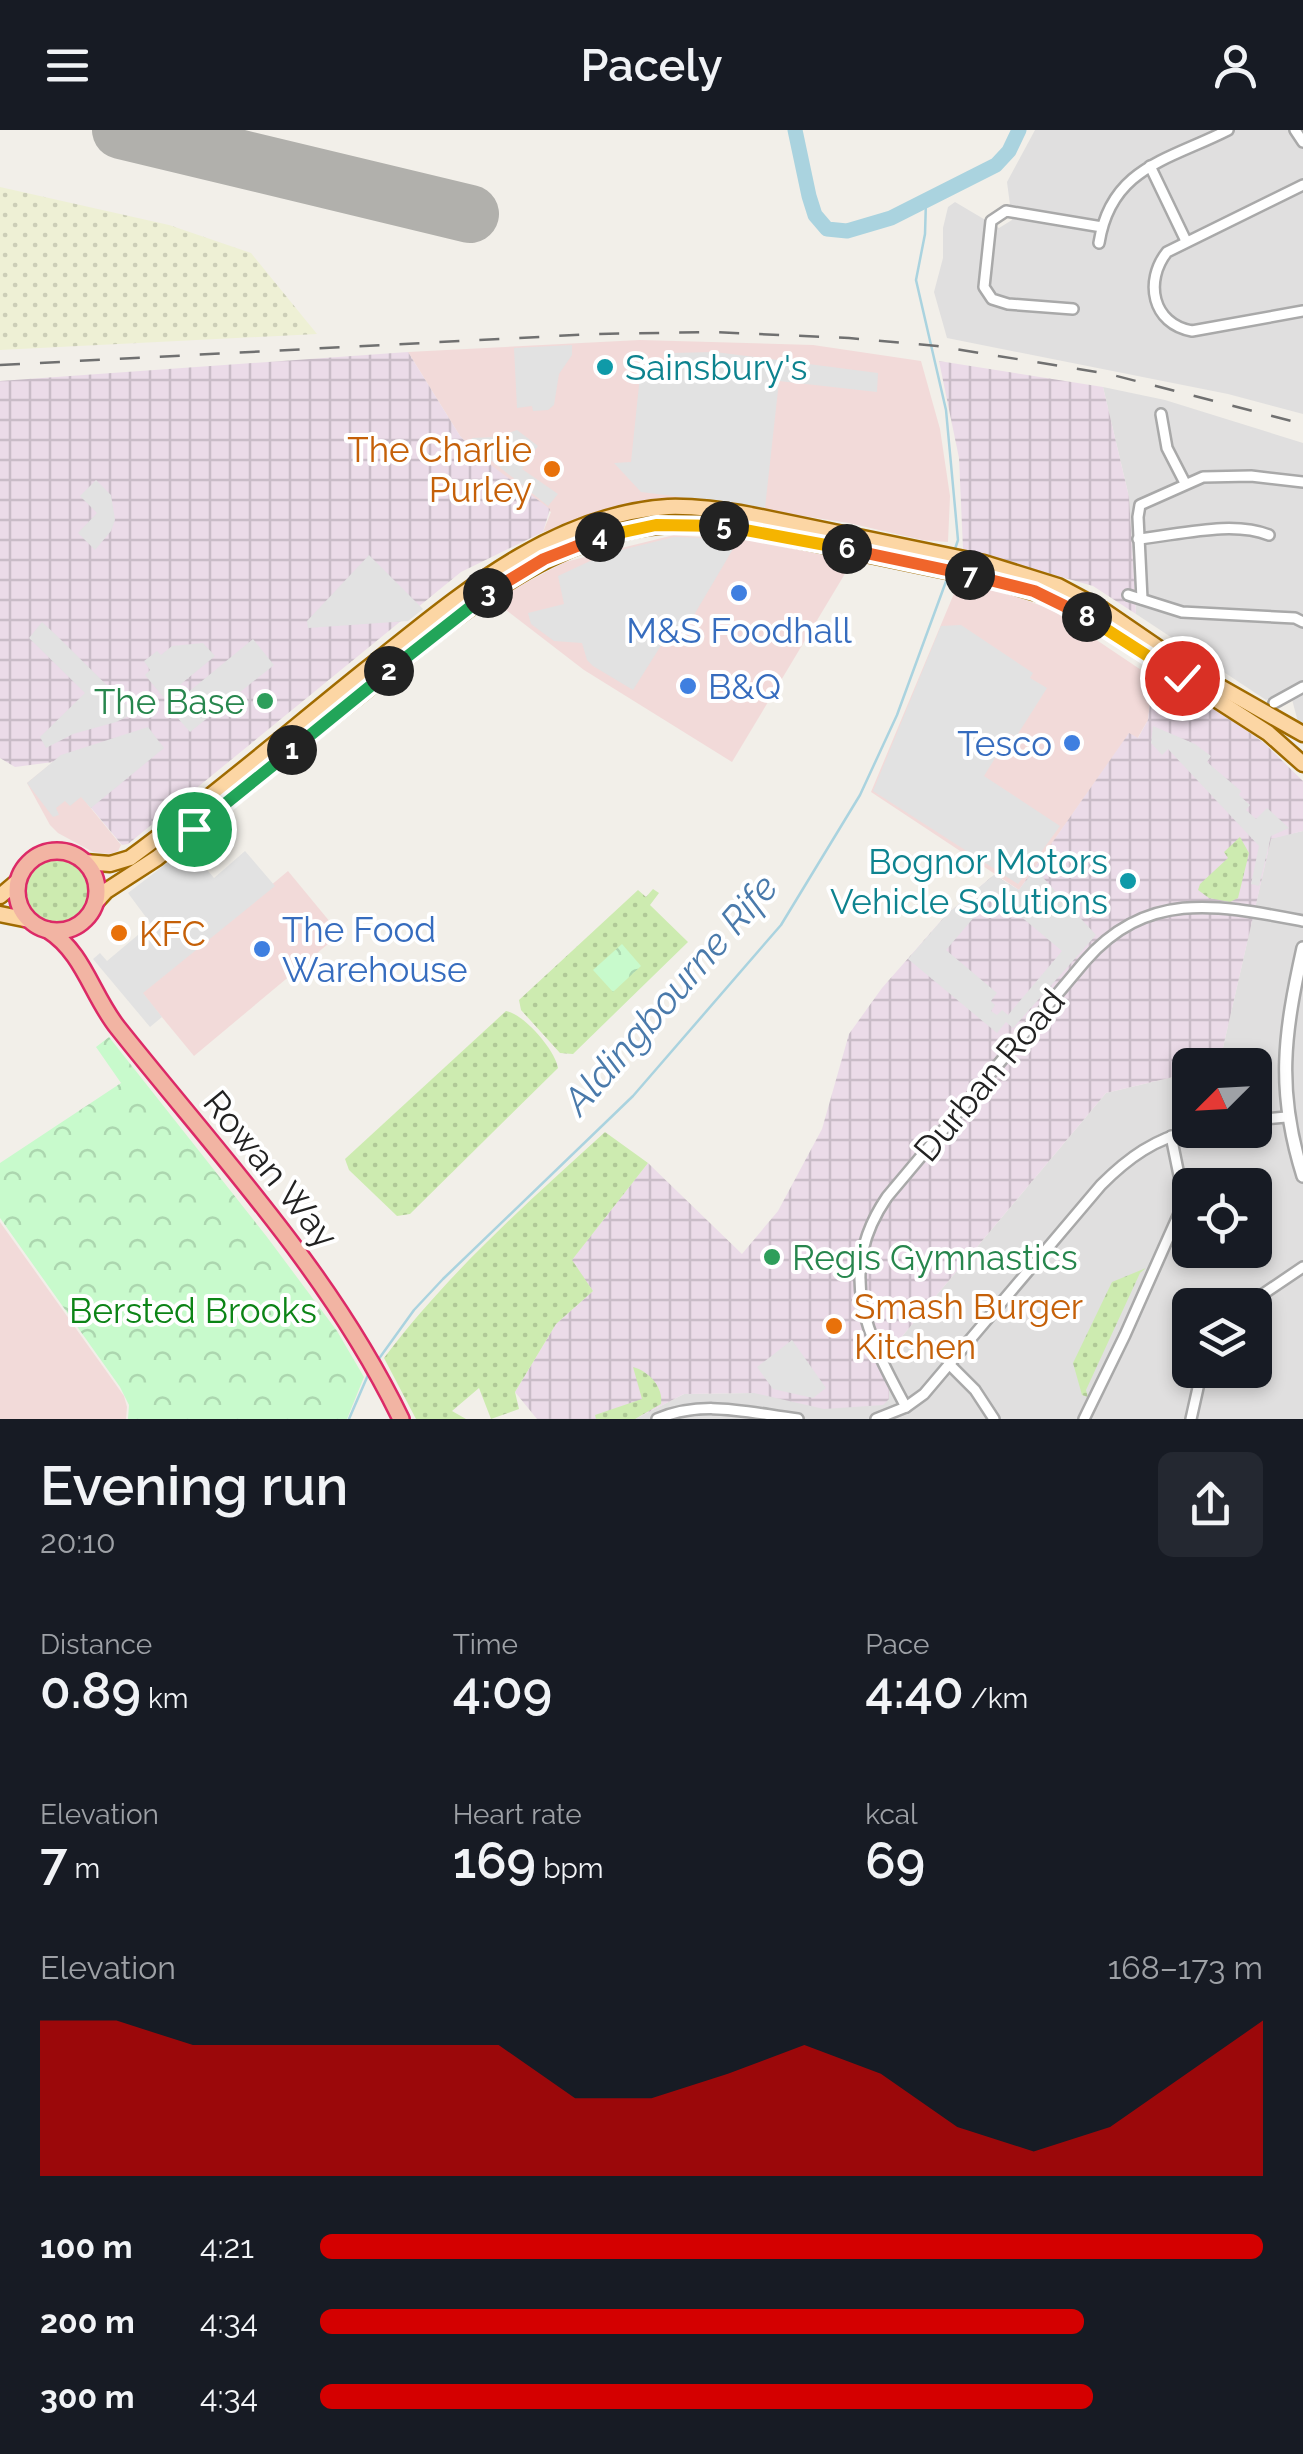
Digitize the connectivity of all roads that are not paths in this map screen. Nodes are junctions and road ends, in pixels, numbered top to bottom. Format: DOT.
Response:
graph roads {
  1 [pos="1228,130"];
  2 [pos="1295,130"];
  3 [pos="1211,134"];
  4 [pos="1303,142"];
  5 [pos="1150,166"];
  6 [pos="1303,185"];
  7 [pos="1102,227"];
  8 [pos="1186,241"];
  9 [pos="1100,242"];
  10 [pos="1073,309"];
  11 [pos="1303,311"];
  12 [pos="1162,414"];
  13 [pos="1303,482"];
  14 [pos="1185,483"];
  15 [pos="1269,535"];
  16 [pos="1138,539"];
  17 [pos="942,562"];
  18 [pos="964,566"];
  19 [pos="1128,595"];
  20 [pos="1142,599"];
  21 [pos="1303,622"];
  22 [pos="1303,687"];
  23 [pos="1274,703"];
  24 [pos="1303,734"];
  25 [pos="1303,764"];
  26 [pos="85,862"];
  27 [pos="18,881"];
  28 [pos="0,896"];
  29 [pos="96,902"];
  30 [pos="0,914"];
  31 [pos="29,920"];
  32 [pos="86,920"];
  33 [pos="1303,921"];
  34 [pos="48,930"];
  35 [pos="1303,948"];
  36 [pos="82,966"];
  37 [pos="1286,1117"];
  38 [pos="1272,1118"];
  39 [pos="1171,1136"];
  40 [pos="1303,1176"];
  41 [pos="1303,1268"];
  42 [pos="1272,1288"];
  43 [pos="949,1364"];
  44 [pos="1198,1388"];
  45 [pos="906,1407"];
  46 [pos="401,1419"];
  47 [pos="657,1419"];
  48 [pos="798,1419"];
  49 [pos="876,1419"];
  50 [pos="994,1419"];
  51 [pos="1084,1419"];
  52 [pos="1191,1419"];
  1 -- 3 [label="street"];
  2 -- 4 [label="street"];
  3 -- 5 [label="street"];
  5 -- 7 [label="street"];
  5 -- 8 [label="street"];
  6 -- 8 [label="street"];
  7 -- 9 [label="street"];
  7 -- 10 [label="street"];
  8 -- 11 [label="street"];
  12 -- 14 [label="street"];
  13 -- 14 [label="street"];
  14 -- 16 [label="street"];
  15 -- 16 [label="street"];
  16 -- 20 [label="street"];
  17 -- 18 [label="main road"];
  17 -- 26 [label="main road"];
  17 -- 29 [label="main road"];
  18 -- 24 [label="main road"];
  18 -- 25 [label="main road"];
  19 -- 20 [label="street"];
  20 -- 21 [label="street"];
  22 -- 23 [label="street"];
  26 -- 27 [label="highway"];
  26 -- 29 [label="highway"];
  27 -- 28 [label="main road"];
  27 -- 31 [label="highway"];
  29 -- 32 [label="highway"];
  30 -- 31 [label="main road"];
  31 -- 34 [label="highway"];
  32 -- 34 [label="highway"];
  32 -- 36 [label="highway"];
  33 -- 45 [label="street, Durban Road"];
  34 -- 36 [label="highway, Rowan Way"];
  35 -- 37 [label="street"];
  36 -- 46 [label="highway, Rowan Way"];
  37 -- 38 [label="street"];
  37 -- 40 [label="street"];
  39 -- 43 [label="street"];
  39 -- 51 [label="street"];
  41 -- 42 [label="street"];
  43 -- 45 [label="street"];
  43 -- 50 [label="street"];
  44 -- 52 [label="street"];
  45 -- 49 [label="street"];
  47 -- 48 [label="street"];
}
